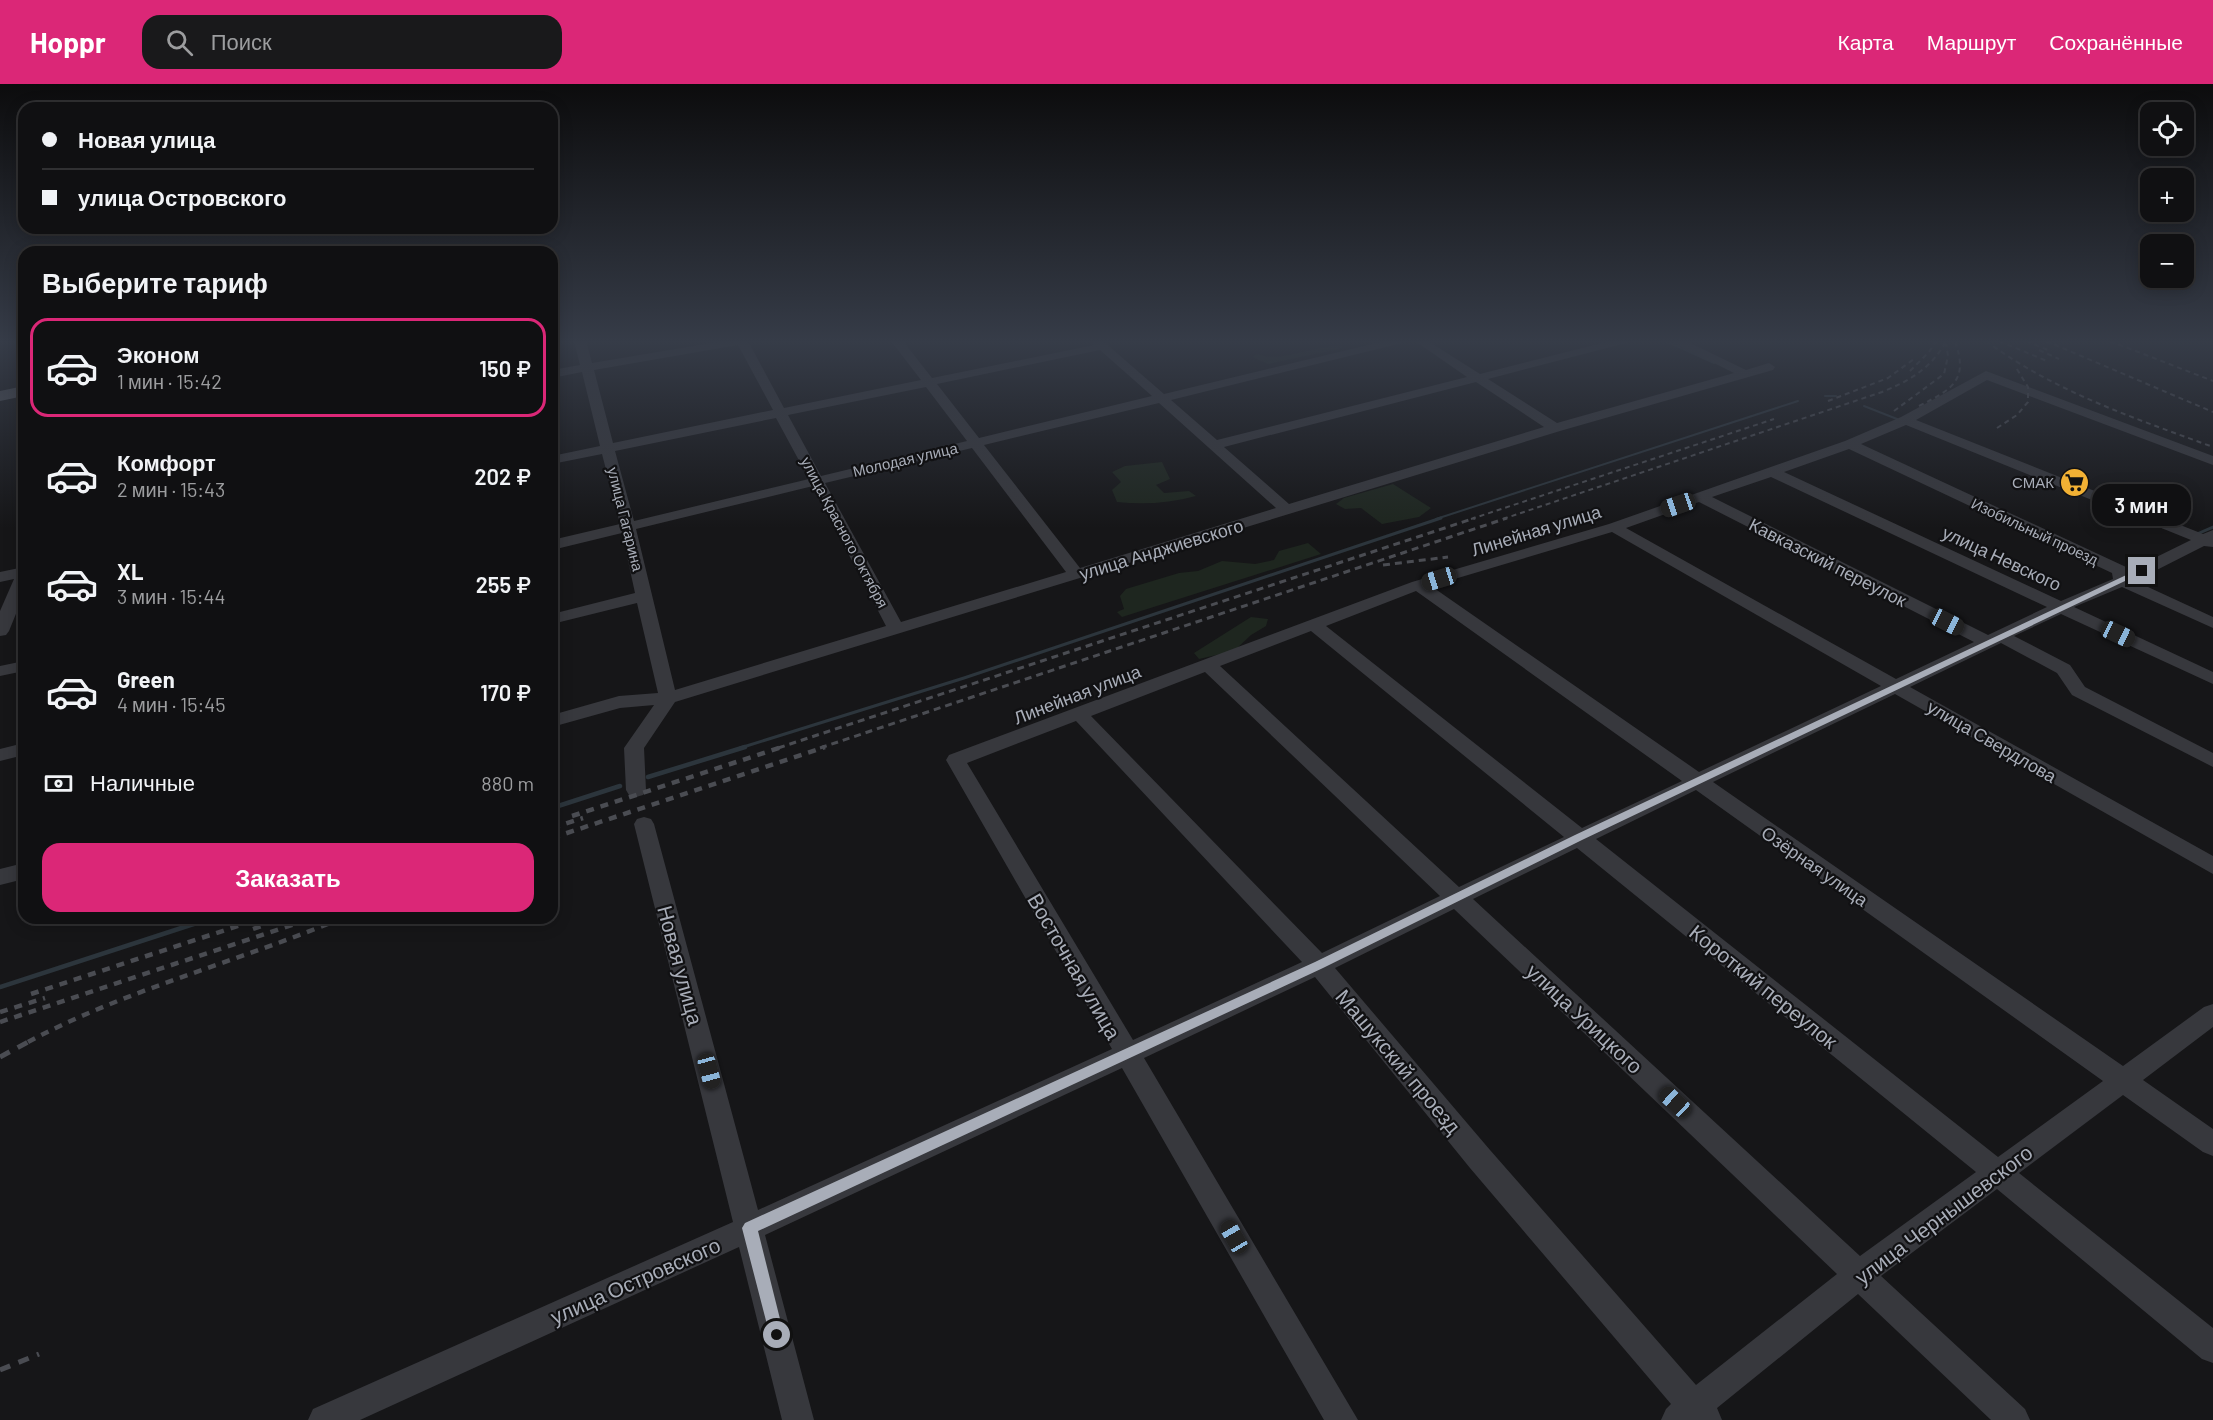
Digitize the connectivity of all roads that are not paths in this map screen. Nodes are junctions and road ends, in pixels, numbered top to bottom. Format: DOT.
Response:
graph roads {
  1 [pos="595,403"];
  2 [pos="775,403"];
  3 [pos="830,403"];
  4 [pos="945,403"];
  5 [pos="1135,403"];
  6 [pos="1168,403"];
  7 [pos="1378,403"];
  8 [pos="1518,403"];
  9 [pos="1640,403"];
  10 [pos="1936,403"];
  11 [pos="2061,403"];
  12 [pos="780,413"];
  13 [pos="1906,420"];
  14 [pos="1556,428"];
  15 [pos="974,442"];
  16 [pos="1850,444"];
  17 [pos="1214,445"];
  18 [pos="607,448"];
  19 [pos="558,459"];
  20 [pos="2213,461"];
  21 [pos="1773,472"];
  22 [pos="818,480"];
  23 [pos="1700,497"];
  24 [pos="1287,510"];
  25 [pos="628,526"];
  26 [pos="1614,527"];
  27 [pos="2210,540"];
  28 [pos="558,543"];
  29 [pos="18,574"];
  30 [pos="1077,575"];
  31 [pos="0,577"];
  32 [pos="2122,581"];
  33 [pos="1418,585"];
  34 [pos="18,587"];
  35 [pos="645,596"];
  36 [pos="2061,607"];
  37 [pos="558,618"];
  38 [pos="2213,623"];
  39 [pos="1314,625"];
  40 [pos="896,629"];
  41 [pos="0,630"];
  42 [pos="1994,639"];
  43 [pos="1208,665"];
  44 [pos="18,667"];
  45 [pos="0,671"];
  46 [pos="2213,679"];
  47 [pos="1896,686"];
  48 [pos="668,698"];
  49 [pos="1079,714"];
  50 [pos="558,719"];
  51 [pos="18,750"];
  52 [pos="0,755"];
  53 [pos="956,760"];
  54 [pos="2213,761"];
  55 [pos="1695,782"];
  56 [pos="636,790"];
  57 [pos="644,824"];
  58 [pos="1578,838"];
  59 [pos="2213,866"];
  60 [pos="18,872"];
  61 [pos="0,877"];
  62 [pos="1456,898"];
  63 [pos="1319,965"];
  64 [pos="2213,1014"];
  65 [pos="1126,1054"];
  66 [pos="2123,1081"];
  67 [pos="2213,1144"];
  68 [pos="1998,1173"];
  69 [pos="750,1228"];
  70 [pos="1860,1274"];
  71 [pos="2213,1348"];
  72 [pos="1693,1416"];
  73 [pos="324,1420"];
  74 [pos="798,1420"];
  75 [pos="1342,1420"];
  76 [pos="2014,1420"];
  1 -- 18 [label="street, улица Гагарина"];
  2 -- 12 [label="street, улица Красного Октября"];
  3 -- 12 [label="street"];
  4 -- 15 [label="street"];
  5 -- 15 [label="street, Молодая улица"];
  6 -- 17 [label="street"];
  7 -- 17 [label="street"];
  8 -- 14 [label="street"];
  9 -- 14 [label="street, улица Анджиевского"];
  10 -- 13 [label="street, Линейная улица"];
  11 -- 20 [label="street, Линейная улица"];
  12 -- 18 [label="street"];
  12 -- 22 [label="street, улица Красного Октября"];
  13 -- 16 [label="street, Линейная улица"];
  13 -- 27 [label="street"];
  14 -- 24 [label="street, улица Анджиевского"];
  15 -- 22 [label="street, Молодая улица"];
  15 -- 30 [label="street"];
  16 -- 21 [label="street, Линейная улица"];
  16 -- 32 [label="street, Изобильный проезд"];
  17 -- 24 [label="street"];
  18 -- 19 [label="street"];
  18 -- 25 [label="street, улица Гагарина"];
  21 -- 23 [label="street, Линейная улица"];
  21 -- 36 [label="street, улица Невского"];
  22 -- 25 [label="street, Молодая улица"];
  22 -- 40 [label="street, улица Красного Октября"];
  23 -- 26 [label="street, Линейная улица"];
  23 -- 42 [label="street, Кавказский переулок"];
  24 -- 30 [label="street, улица Анджиевского"];
  25 -- 28 [label="street, Молодая улица"];
  25 -- 35 [label="street, улица Гагарина"];
  26 -- 33 [label="street, Линейная улица"];
  26 -- 47 [label="street, улица Свердлова"];
  27 -- 32 [label="street, улица Островского"];
  29 -- 31 [label="street"];
  30 -- 40 [label="street, улица Анджиевского"];
  32 -- 36 [label="street, улица Островского"];
  32 -- 38 [label="street, Изобильный проезд"];
  33 -- 39 [label="street, Линейная улица"];
  33 -- 55 [label="street, Озёрная улица"];
  34 -- 41 [label="street"];
  35 -- 37 [label="street"];
  35 -- 48 [label="street, улица Гагарина"];
  36 -- 42 [label="street, улица Островского"];
  36 -- 46 [label="street, улица Невского"];
  39 -- 43 [label="street, Линейная улица"];
  39 -- 58 [label="street, Короткий переулок"];
  40 -- 48 [label="street, улица Анджиевского"];
  42 -- 47 [label="street, улица Островского"];
  42 -- 54 [label="street, Кавказский переулок"];
  43 -- 49 [label="street, Линейная улица"];
  43 -- 62 [label="street, улица Урицкого"];
  44 -- 45 [label="street"];
  47 -- 55 [label="street, улица Островского"];
  47 -- 59 [label="street, улица Свердлова"];
  48 -- 50 [label="street, улица Анджиевского"];
  48 -- 56 [label="street"];
  49 -- 53 [label="street, Линейная улица"];
  49 -- 63 [label="street, Машукский проезд"];
  51 -- 52 [label="street"];
  53 -- 65 [label="street, Восточная улица"];
  55 -- 58 [label="street, улица Островского"];
  55 -- 66 [label="street, Озёрная улица"];
  57 -- 69 [label="street, Новая улица"];
  58 -- 62 [label="street, улица Островского"];
  58 -- 68 [label="street, Короткий переулок"];
  60 -- 61 [label="street"];
  62 -- 63 [label="street, улица Островского"];
  62 -- 70 [label="street, улица Урицкого"];
  63 -- 65 [label="street, улица Островского"];
  63 -- 72 [label="street, Машукский проезд"];
  64 -- 66 [label="street, улица Чернышевского"];
  65 -- 69 [label="street, улица Островского"];
  65 -- 75 [label="street, Восточная улица"];
  66 -- 67 [label="street, Озёрная улица"];
  66 -- 68 [label="street, улица Чернышевского"];
  68 -- 70 [label="street, улица Чернышевского"];
  68 -- 71 [label="street, Короткий переулок"];
  69 -- 73 [label="street, улица Островского"];
  69 -- 74 [label="street, Новая улица"];
  70 -- 72 [label="street, улица Чернышевского"];
  70 -- 76 [label="street, улица Урицкого"];
}
